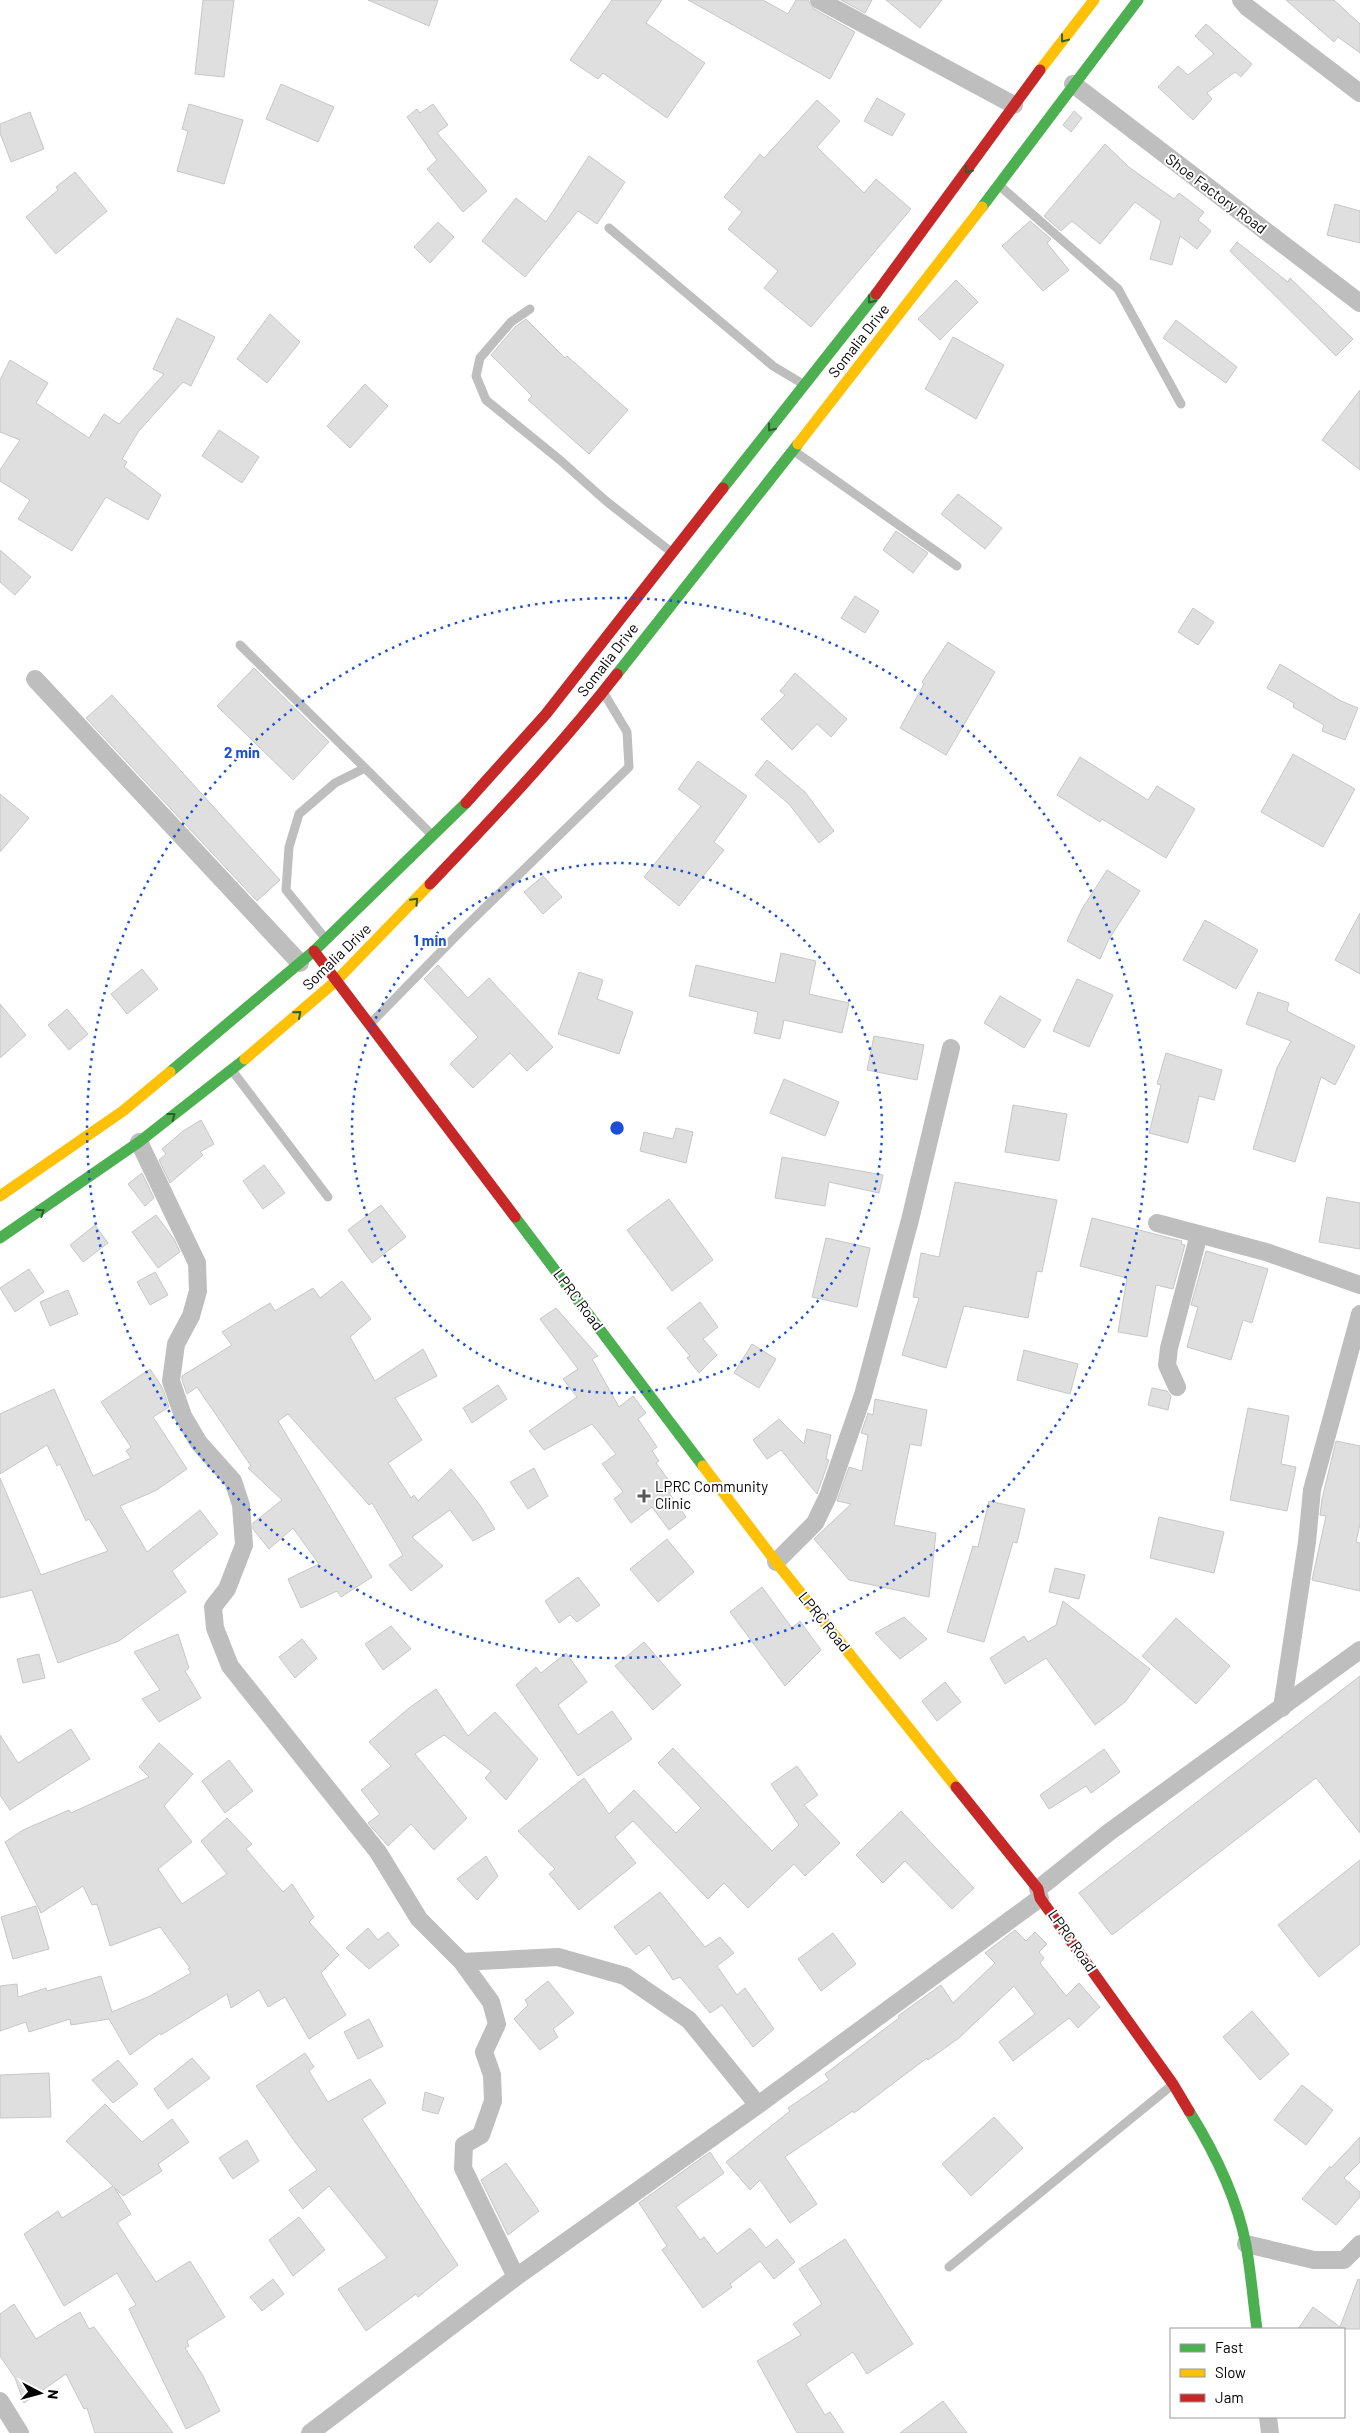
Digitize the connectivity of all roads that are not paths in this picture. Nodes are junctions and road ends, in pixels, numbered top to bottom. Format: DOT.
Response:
graph roads {
  1 [pos="819,0"];
  2 [pos="1094,0"];
  3 [pos="1138,0"];
  4 [pos="1241,0"];
  5 [pos="1073,84"];
  6 [pos="1360,93"];
  7 [pos="1014,105"];
  8 [pos="999,185"];
  9 [pos="609,228"];
  10 [pos="1360,304"];
  11 [pos="530,309"];
  12 [pos="804,385"];
  13 [pos="1181,404"];
  14 [pos="792,450"];
  15 [pos="672,553"];
  16 [pos="957,566"];
  17 [pos="240,644"];
  18 [pos="35,679"];
  19 [pos="603,691"];
  20 [pos="365,768"];
  21 [pos="432,835"];
  22 [pos="326,940"];
  23 [pos="314,951"];
  24 [pos="300,963"];
  25 [pos="336,981"];
  26 [pos="369,1025"];
  27 [pos="951,1048"];
  28 [pos="232,1071"];
  29 [pos="139,1142"];
  30 [pos="0,1196"];
  31 [pos="328,1197"];
  32 [pos="1158,1223"];
  33 [pos="1200,1234"];
  34 [pos="0,1238"];
  35 [pos="1360,1285"];
  36 [pos="1360,1314"];
  37 [pos="1177,1387"];
  38 [pos="776,1562"];
  39 [pos="1360,1650"];
  40 [pos="1282,1708"];
  41 [pos="1039,1894"];
  42 [pos="462,1962"];
  43 [pos="1173,2084"];
  44 [pos="758,2105"];
  45 [pos="1246,2244"];
  46 [pos="1360,2244"];
  47 [pos="949,2267"];
  48 [pos="516,2277"];
  49 [pos="1257,2328"];
  50 [pos="0,2401"];
  51 [pos="1268,2418"];
  52 [pos="20,2433"];
  53 [pos="310,2433"];
  54 [pos="1270,2433"];
  1 -- 7 [label="street"];
  2 -- 7 [label="main road, Somalia Drive, one-way"];
  3 -- 5 [label="main road, Somalia Drive"];
  4 -- 6 [label="street"];
  5 -- 8 [label="main road, Somalia Drive"];
  5 -- 10 [label="street, Shoe Factory Road"];
  7 -- 12 [label="main road, Somalia Drive, one-way"];
  8 -- 13 [label="lane"];
  8 -- 14 [label="main road, Somalia Drive"];
  9 -- 12 [label="lane"];
  11 -- 15 [label="lane"];
  12 -- 15 [label="main road, Somalia Drive, one-way"];
  14 -- 16 [label="lane"];
  14 -- 19 [label="main road, Somalia Drive"];
  15 -- 21 [label="main road, Somalia Drive"];
  17 -- 20 [label="lane"];
  18 -- 24 [label="street"];
  25 -- 19 [label="main road, Somalia Drive, one-way"];
  19 -- 26 [label="lane"];
  20 -- 21 [label="lane"];
  20 -- 22 [label="lane"];
  21 -- 22 [label="main road, Somalia Drive"];
  22 -- 23 [label="main road, Somalia Drive"];
  23 -- 24 [label="main road, Somalia Drive"];
  23 -- 25 [label="main road, LPRC Road"];
  24 -- 30 [label="main road, Somalia Drive"];
  25 -- 26 [label="main road, LPRC Road"];
  28 -- 25 [label="main road, Somalia Drive, one-way"];
  26 -- 38 [label="main road, LPRC Road"];
  27 -- 38 [label="street"];
  29 -- 28 [label="main road, Somalia Drive, one-way"];
  28 -- 31 [label="lane"];
  34 -- 29 [label="main road, Somalia Drive, one-way"];
  29 -- 42 [label="street"];
  32 -- 33 [label="street"];
  33 -- 35 [label="street"];
  33 -- 37 [label="street"];
  36 -- 40 [label="street"];
  38 -- 41 [label="main road, LPRC Road"];
  39 -- 40 [label="street"];
  40 -- 41 [label="street"];
  41 -- 43 [label="main road, LPRC Road"];
  41 -- 44 [label="street"];
  42 -- 44 [label="street"];
  42 -- 48 [label="street"];
  43 -- 45 [label="main road, LPRC Road"];
  43 -- 47 [label="lane"];
  44 -- 48 [label="street"];
  45 -- 46 [label="street"];
  45 -- 49 [label="main road, LPRC Road"];
  48 -- 53 [label="street"];
  50 -- 52 [label="street"];
  51 -- 54 [label="street"];
}
